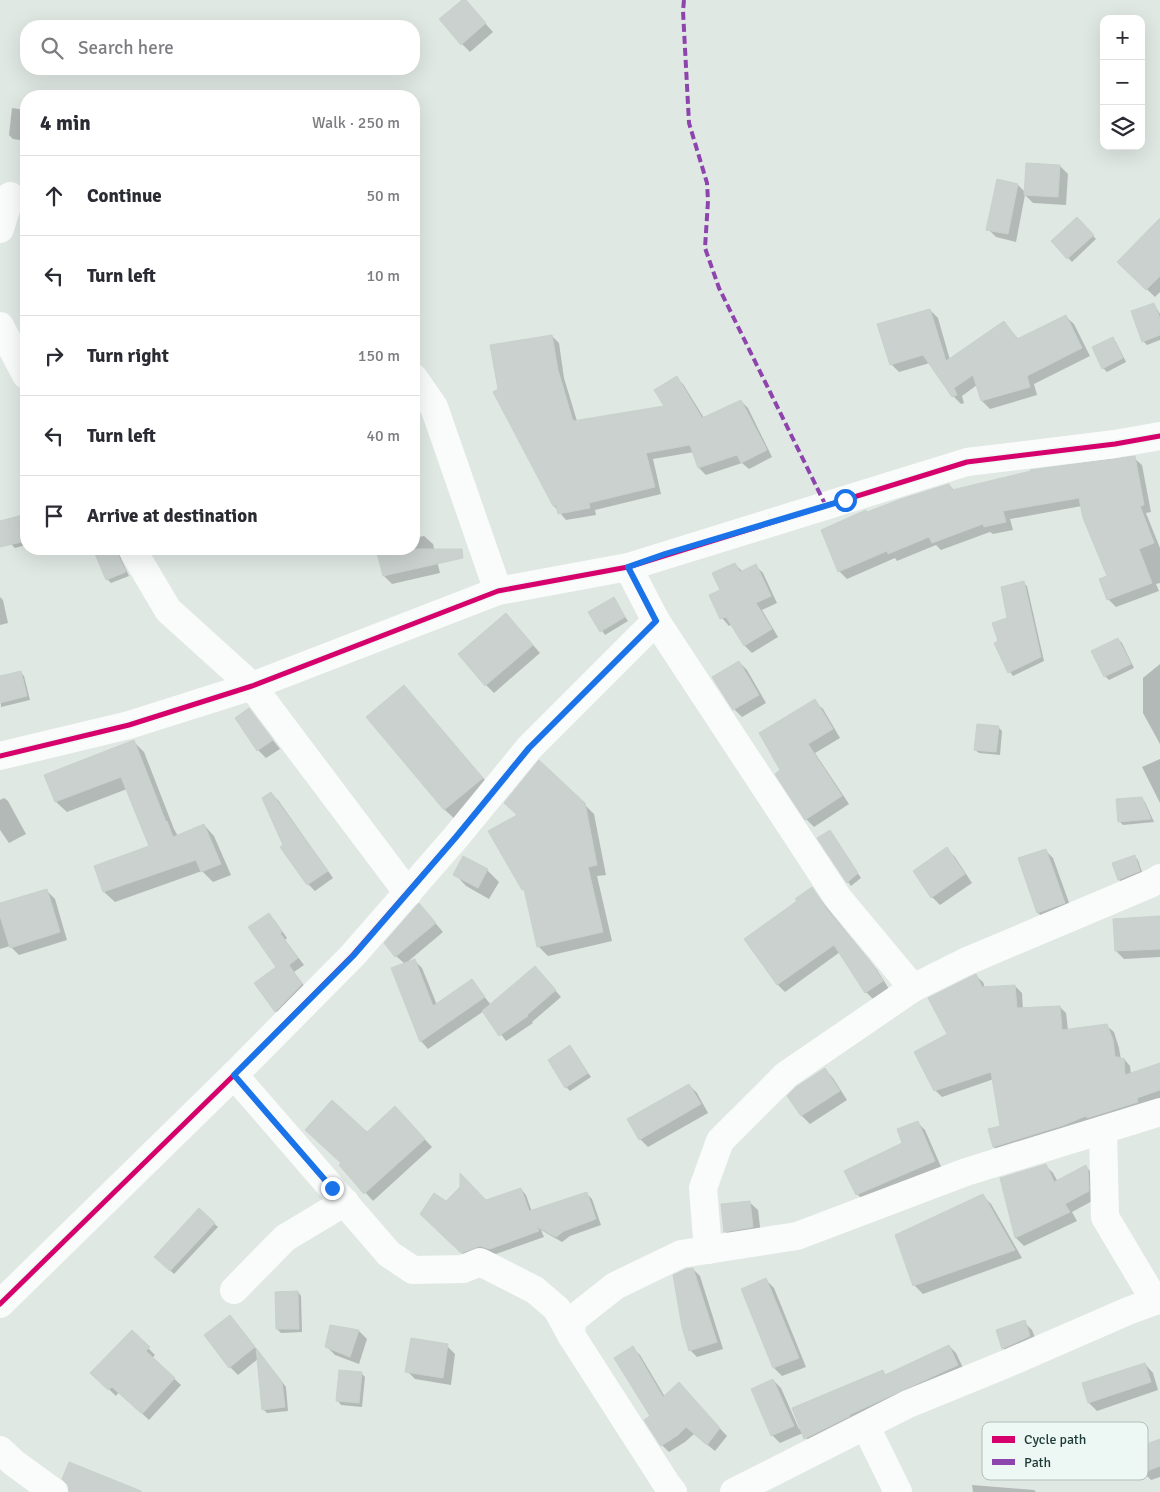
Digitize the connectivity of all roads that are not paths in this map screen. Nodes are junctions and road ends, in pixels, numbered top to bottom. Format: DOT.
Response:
graph roads {
  1 [pos="12,196"];
  2 [pos="0,229"];
  3 [pos="0,326"];
  4 [pos="20,364"];
  5 [pos="420,387"];
  6 [pos="1160,436"];
  7 [pos="136,555"];
  8 [pos="628,567"];
  9 [pos="498,591"];
  10 [pos="656,621"];
  11 [pos="252,686"];
  12 [pos="0,756"];
  13 [pos="1160,878"];
  14 [pos="408,893"];
  15 [pos="913,988"];
  16 [pos="234,1075"];
  17 [pos="1160,1112"];
  18 [pos="1103,1130"];
  19 [pos="345,1202"];
  20 [pos="708,1250"];
  21 [pos="234,1290"];
  22 [pos="1158,1300"];
  23 [pos="0,1304"];
  24 [pos="571,1336"];
  25 [pos="866,1427"];
  26 [pos="5,1461"];
  27 [pos="662,1489"];
  28 [pos="54,1492"];
  29 [pos="734,1492"];
  30 [pos="898,1492"];
  1 -- 2 [label="street"];
  3 -- 4 [label="street"];
  5 -- 9 [label="street"];
  6 -- 8 [label="street"];
  7 -- 11 [label="street"];
  8 -- 9 [label="street"];
  8 -- 10 [label="street"];
  9 -- 11 [label="street"];
  10 -- 14 [label="street"];
  10 -- 15 [label="street"];
  11 -- 12 [label="street"];
  11 -- 14 [label="street"];
  13 -- 15 [label="street"];
  14 -- 16 [label="street"];
  15 -- 20 [label="street"];
  16 -- 19 [label="street"];
  16 -- 23 [label="street"];
  17 -- 18 [label="street"];
  18 -- 20 [label="street"];
  18 -- 22 [label="street"];
  19 -- 21 [label="street"];
  19 -- 24 [label="street"];
  20 -- 24 [label="street"];
  22 -- 25 [label="street"];
  24 -- 27 [label="street"];
  25 -- 29 [label="street"];
  25 -- 30 [label="street"];
  26 -- 28 [label="street"];
}
